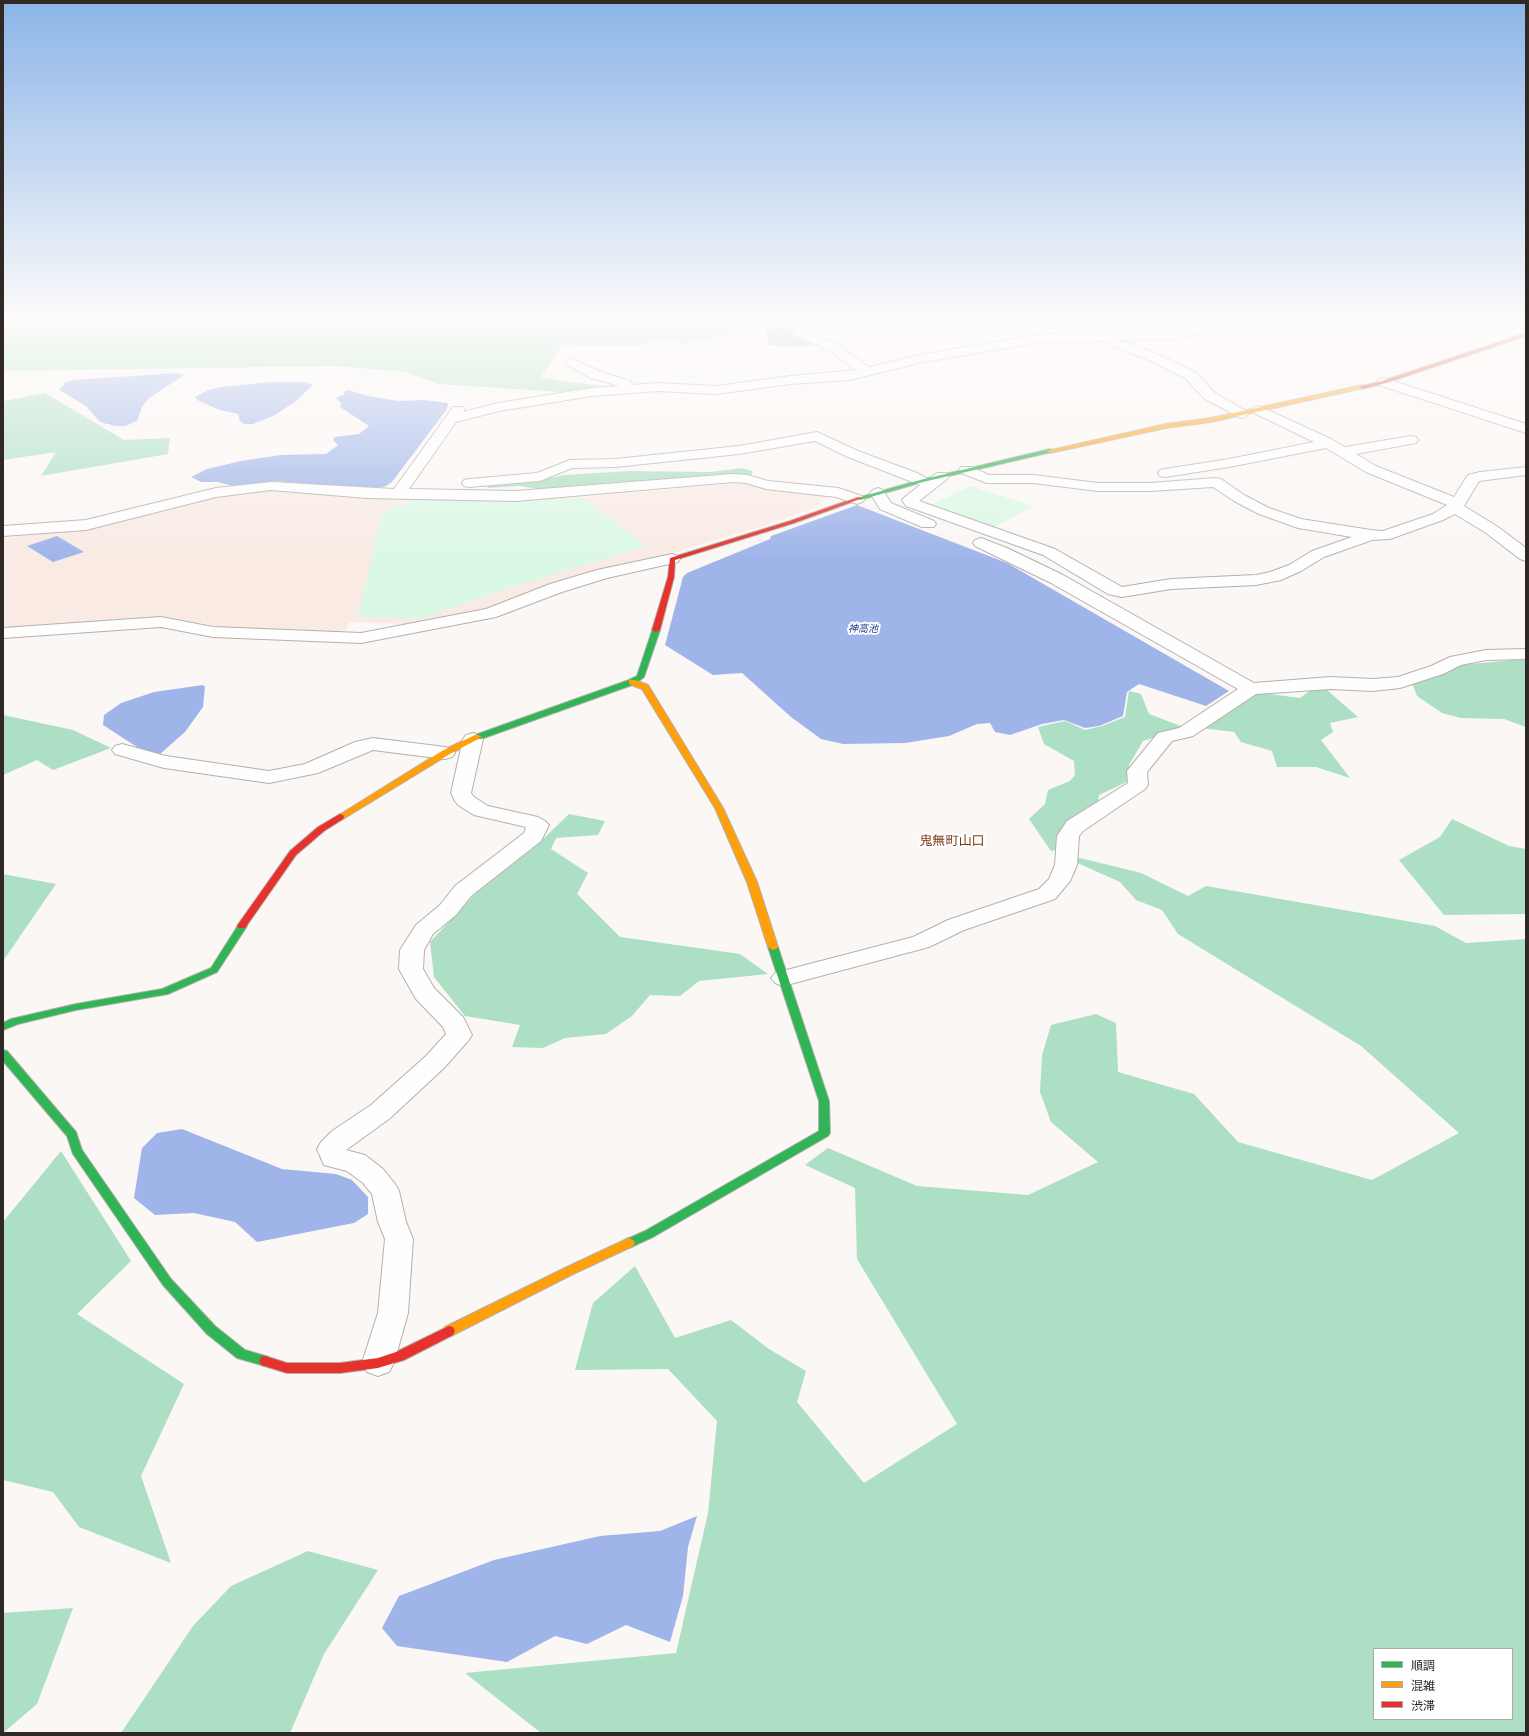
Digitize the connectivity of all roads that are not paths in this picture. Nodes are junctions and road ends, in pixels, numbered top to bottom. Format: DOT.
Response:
graph roads {
  1 [pos="561,397"];
  2 [pos="1212,397"];
  3 [pos="1317,397"];
  4 [pos="1429,397"];
  5 [pos="1259,410"];
  6 [pos="1241,414"];
  7 [pos="1526,429"];
  8 [pos="1411,440"];
  9 [pos="1328,443"];
  10 [pos="1343,452"];
  11 [pos="966,470"];
  12 [pos="1526,471"];
  13 [pos="942,476"];
  14 [pos="922,481"];
  15 [pos="1068,484"];
  16 [pos="401,490"];
  17 [pos="878,493"];
  18 [pos="857,498"];
  19 [pos="1456,505"];
  20 [pos="3,531"];
  21 [pos="1371,535"];
  22 [pos="1526,556"];
  23 [pos="672,559"];
  24 [pos="345,626"];
  25 [pos="394,631"];
  26 [pos="3,633"];
  27 [pos="1526,654"];
  28 [pos="632,682"];
  29 [pos="1251,689"];
  30 [pos="473,739"];
  31 [pos="122,750"];
  32 [pos="445,753"];
  33 [pos="783,978"];
  34 [pos="7,1022"];
  35 [pos="3,1054"];
  36 [pos="378,1363"];
  1 -- 16 [label="street"];
  2 -- 6 [label="street"];
  3 -- 5 [label="street"];
  4 -- 7 [label="street"];
  5 -- 6 [label="street"];
  5 -- 9 [label="street"];
  6 -- 11 [label="street"];
  8 -- 10 [label="street"];
  9 -- 10 [label="street"];
  9 -- 15 [label="street"];
  10 -- 19 [label="street"];
  11 -- 13 [label="street"];
  11 -- 15 [label="street"];
  12 -- 19 [label="street"];
  13 -- 14 [label="street"];
  13 -- 21 [label="street"];
  14 -- 16 [label="street"];
  14 -- 17 [label="street"];
  15 -- 21 [label="street"];
  16 -- 18 [label="street"];
  16 -- 20 [label="street"];
  17 -- 18 [label="street"];
  17 -- 29 [label="street"];
  18 -- 23 [label="street"];
  19 -- 21 [label="street"];
  19 -- 22 [label="street"];
  23 -- 25 [label="street"];
  23 -- 28 [label="street"];
  24 -- 25 [label="street"];
  25 -- 26 [label="street"];
  27 -- 29 [label="street"];
  28 -- 30 [label="street"];
  28 -- 33 [label="street"];
  29 -- 33 [label="street"];
  30 -- 32 [label="street"];
  30 -- 36 [label="street"];
  31 -- 32 [label="street"];
  32 -- 34 [label="street"];
  33 -- 36 [label="street"];
  35 -- 36 [label="street"];
}
